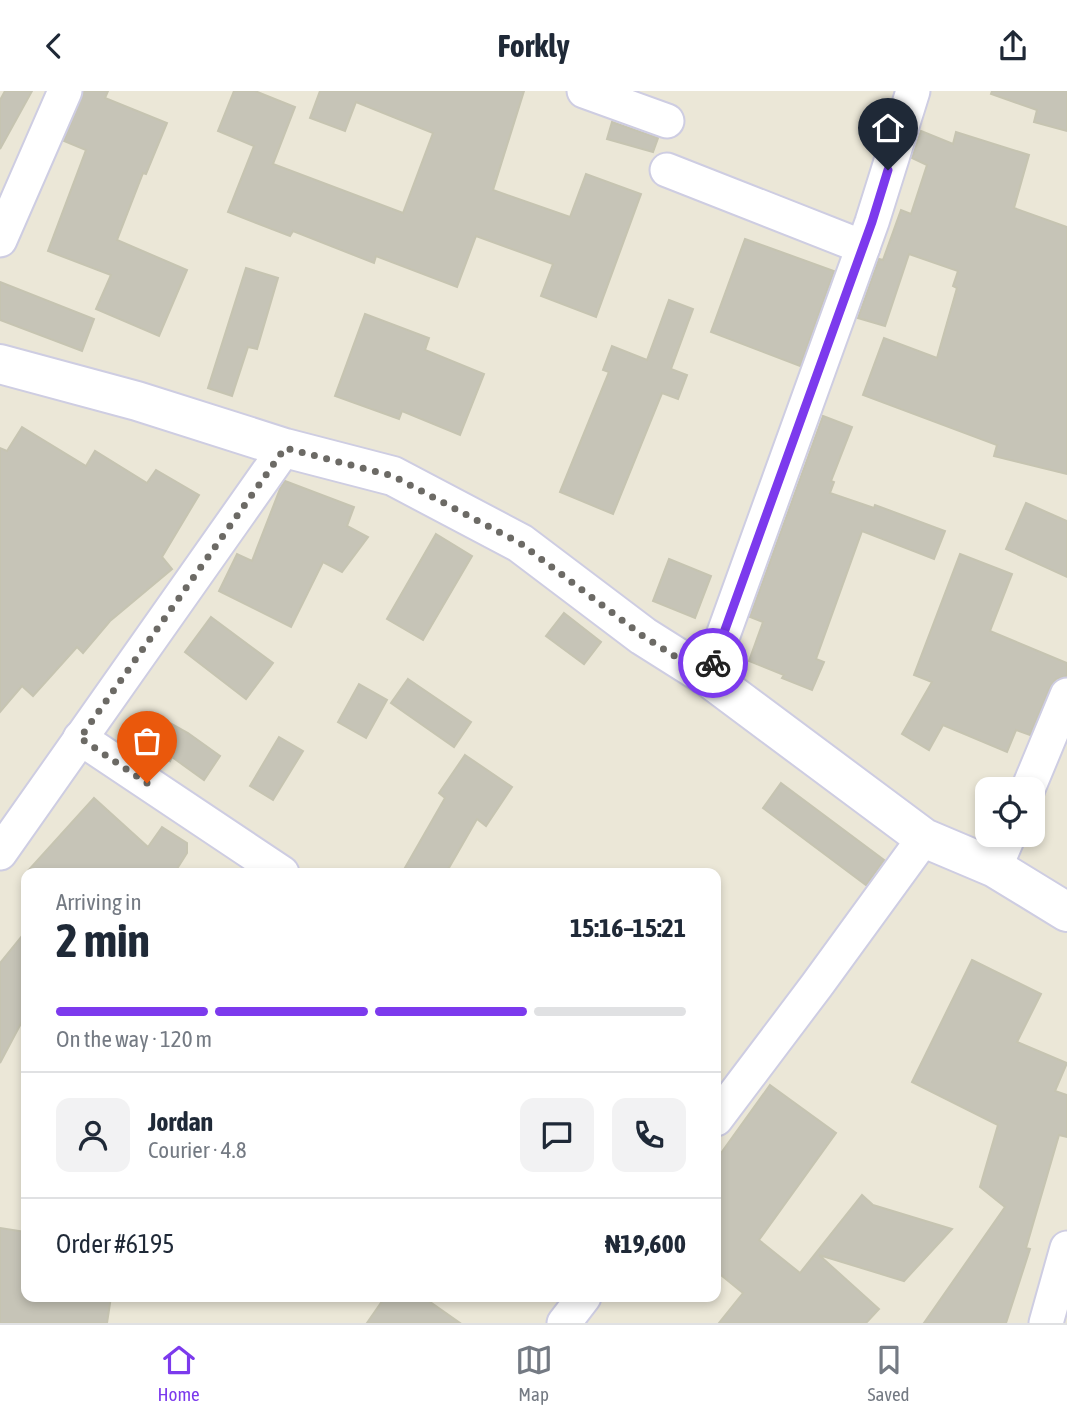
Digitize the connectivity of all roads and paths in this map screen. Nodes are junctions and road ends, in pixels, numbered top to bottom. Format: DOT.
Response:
graph roads {
  1 [pos="65,91"];
  2 [pos="584,91"];
  3 [pos="913,91"];
  4 [pos="667,121"];
  5 [pos="667,170"];
  6 [pos="0,240"];
  7 [pos="863,247"];
  8 [pos="3,370"];
  9 [pos="285,448"];
  10 [pos="708,677"];
  11 [pos="1067,695"];
  12 [pos="80,738"];
  13 [pos="1033,777"];
  14 [pos="924,838"];
  15 [pos="1002,851"];
  16 [pos="0,853"];
  17 [pos="275,868"];
  18 [pos="1067,912"];
  19 [pos="721,1112"];
  20 [pos="1067,1248"];
  21 [pos="579,1302"];
  22 [pos="564,1323"];
  23 [pos="1046,1323"];
  1 -- 6 [label="street"];
  2 -- 4 [label="street"];
  3 -- 7 [label="street"];
  5 -- 7 [label="street"];
  7 -- 10 [label="street"];
  8 -- 9 [label="main road"];
  9 -- 10 [label="main road"];
  9 -- 12 [label="street"];
  10 -- 14 [label="main road"];
  11 -- 13 [label="street"];
  12 -- 16 [label="street"];
  12 -- 17 [label="street"];
  14 -- 15 [label="main road"];
  14 -- 19 [label="street"];
  15 -- 18 [label="main road"];
  20 -- 23 [label="street"];
  21 -- 22 [label="street"];
}
